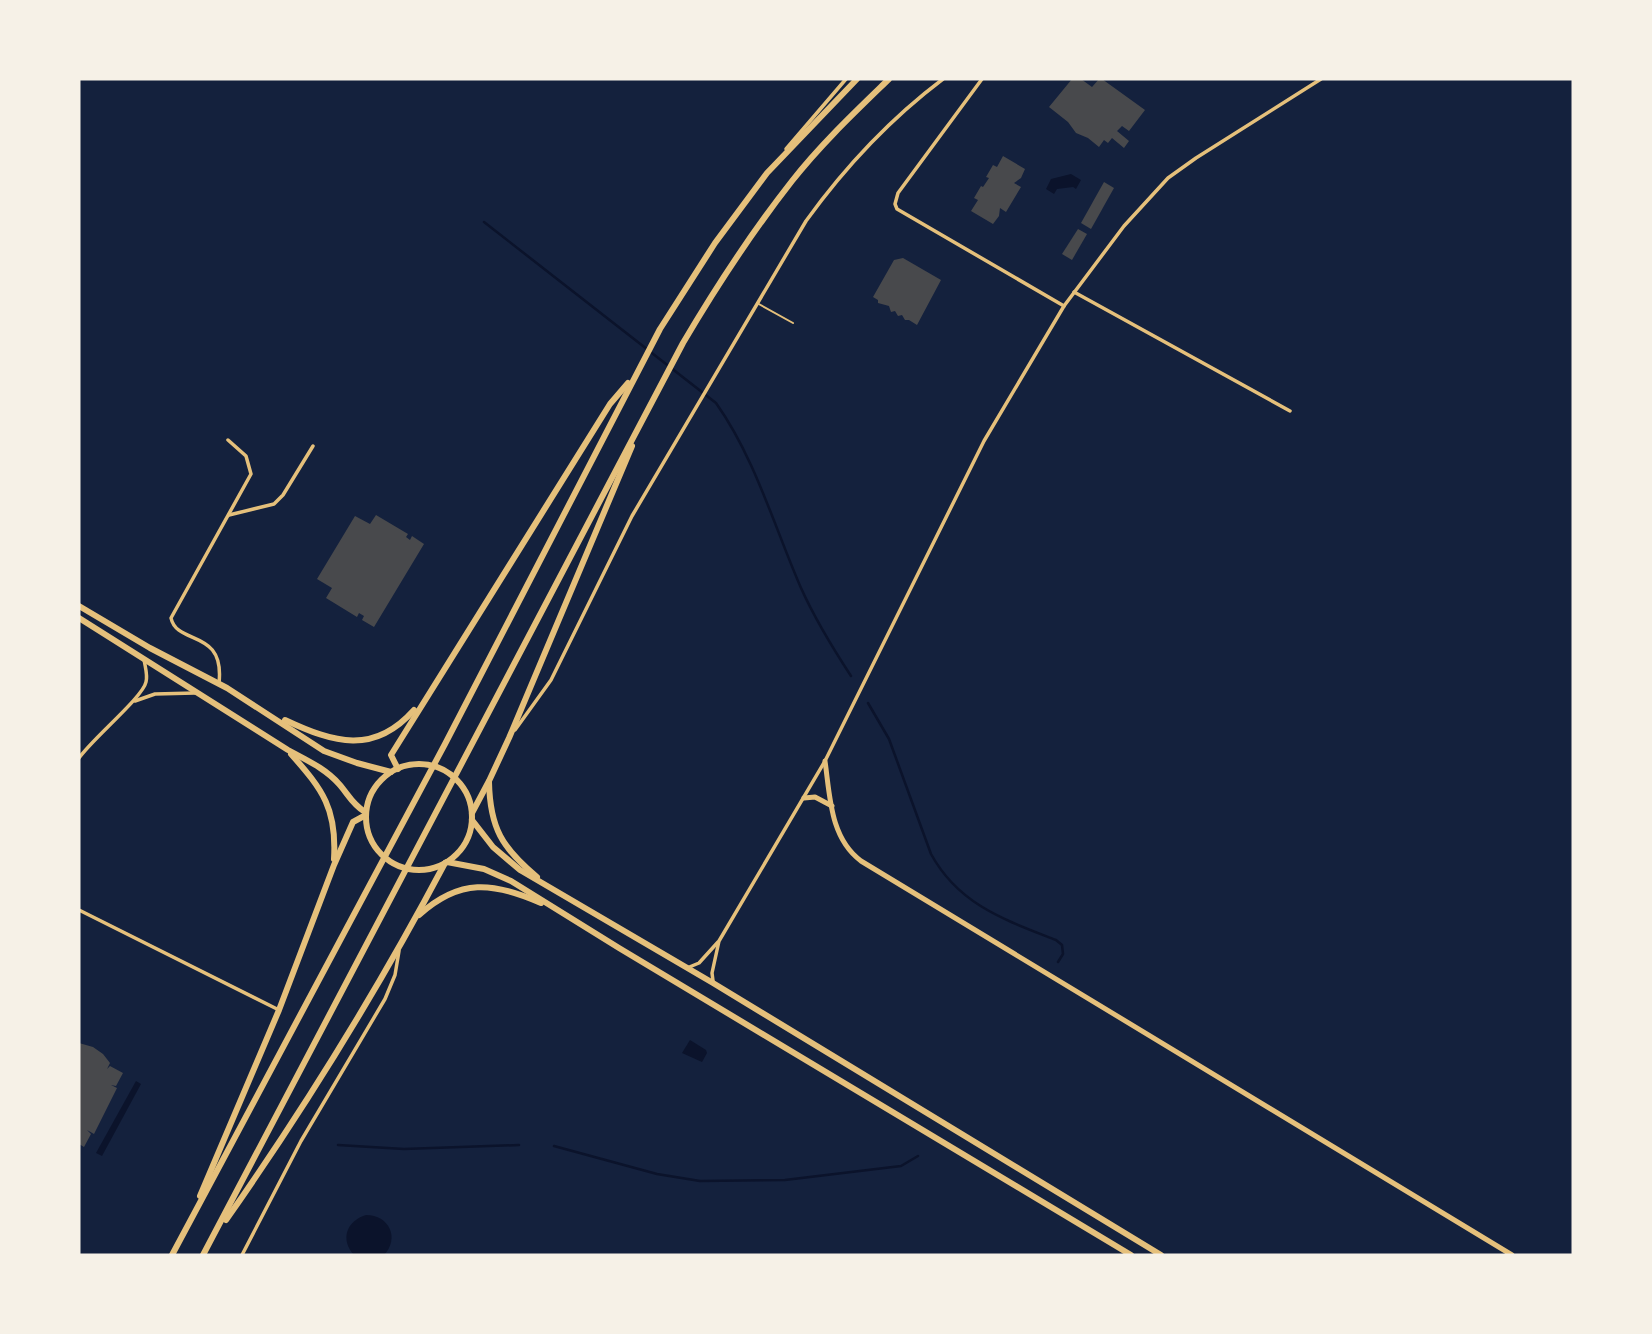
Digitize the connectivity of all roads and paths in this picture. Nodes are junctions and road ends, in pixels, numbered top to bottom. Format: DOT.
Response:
graph roads {
  1 [pos="846,79"];
  2 [pos="857,79"];
  3 [pos="889,79"];
  4 [pos="943,79"];
  5 [pos="982,79"];
  6 [pos="1321,79"];
  7 [pos="767,173"];
  8 [pos="1074,292"];
  9 [pos="756,303"];
  10 [pos="1064,306"];
  11 [pos="793,323"];
  12 [pos="634,376"];
  13 [pos="657,391"];
  14 [pos="1290,411"];
  15 [pos="228,440"];
  16 [pos="313,446"];
  17 [pos="229,515"];
  18 [pos="79,606"];
  19 [pos="79,618"];
  20 [pos="144,657"];
  21 [pos="219,683"];
  22 [pos="195,692"];
  23 [pos="425,699"];
  24 [pos="133,702"];
  25 [pos="265,711"];
  26 [pos="509,738"];
  27 [pos="288,750"];
  28 [pos="79,758"];
  29 [pos="825,761"];
  30 [pos="394,770"];
  31 [pos="489,781"];
  32 [pos="804,798"];
  33 [pos="832,806"];
  34 [pos="364,814"];
  35 [pos="472,816"];
  36 [pos="446,862"];
  37 [pos="334,865"];
  38 [pos="550,887"];
  39 [pos="554,908"];
  40 [pos="79,910"];
  41 [pos="415,919"];
  42 [pos="627,933"];
  43 [pos="719,941"];
  44 [pos="399,947"];
  45 [pos="619,948"];
  46 [pos="687,968"];
  47 [pos="713,983"];
  48 [pos="279,1010"];
  49 [pos="186,1230"];
  50 [pos="211,1242"];
  51 [pos="172,1255"];
  52 [pos="203,1255"];
  53 [pos="242,1255"];
  54 [pos="1131,1255"];
  55 [pos="1161,1255"];
  56 [pos="1512,1255"];
  1 -- 7 [label="street"];
  2 -- 7 [label="main road"];
  3 -- 13 [label="main road"];
  4 -- 9 [label="street"];
  5 -- 10 [label="street"];
  6 -- 8 [label="street"];
  7 -- 12 [label="main road"];
  8 -- 10 [label="street"];
  8 -- 14 [label="street"];
  9 -- 11 [label="lane"];
  9 -- 26 [label="street"];
  10 -- 29 [label="street"];
  12 -- 23 [label="main road"];
  12 -- 49 [label="main road"];
  13 -- 26 [label="main road"];
  13 -- 50 [label="main road"];
  15 -- 17 [label="street"];
  16 -- 17 [label="street"];
  17 -- 21 [label="street"];
  18 -- 21 [label="main road"];
  19 -- 20 [label="main road"];
  20 -- 22 [label="main road"];
  20 -- 24 [label="street"];
  21 -- 25 [label="main road"];
  22 -- 24 [label="street"];
  22 -- 27 [label="main road"];
  23 -- 25 [label="main road"];
  23 -- 30 [label="main road"];
  24 -- 28 [label="street"];
  25 -- 30 [label="main road"];
  26 -- 31 [label="main road"];
  27 -- 34 [label="main road"];
  27 -- 37 [label="main road"];
  29 -- 32 [label="street"];
  29 -- 33 [label="street"];
  30 -- 34 [label="main road"];
  30 -- 35 [label="main road"];
  31 -- 35 [label="main road"];
  31 -- 38 [label="main road"];
  32 -- 33 [label="street"];
  32 -- 43 [label="street"];
  33 -- 56 [label="street"];
  34 -- 36 [label="main road"];
  34 -- 37 [label="main road"];
  35 -- 36 [label="main road"];
  35 -- 38 [label="main road"];
  36 -- 39 [label="main road"];
  36 -- 41 [label="main road"];
  37 -- 48 [label="main road"];
  38 -- 42 [label="main road"];
  39 -- 41 [label="main road"];
  39 -- 45 [label="main road"];
  40 -- 48 [label="street"];
  41 -- 44 [label="main road"];
  42 -- 45 [label="main road"];
  42 -- 46 [label="main road"];
  43 -- 46 [label="street"];
  43 -- 47 [label="street"];
  44 -- 50 [label="main road"];
  44 -- 53 [label="street"];
  45 -- 54 [label="main road"];
  46 -- 47 [label="main road"];
  47 -- 55 [label="main road"];
  48 -- 49 [label="main road"];
  49 -- 51 [label="main road"];
  50 -- 52 [label="main road"];
}
